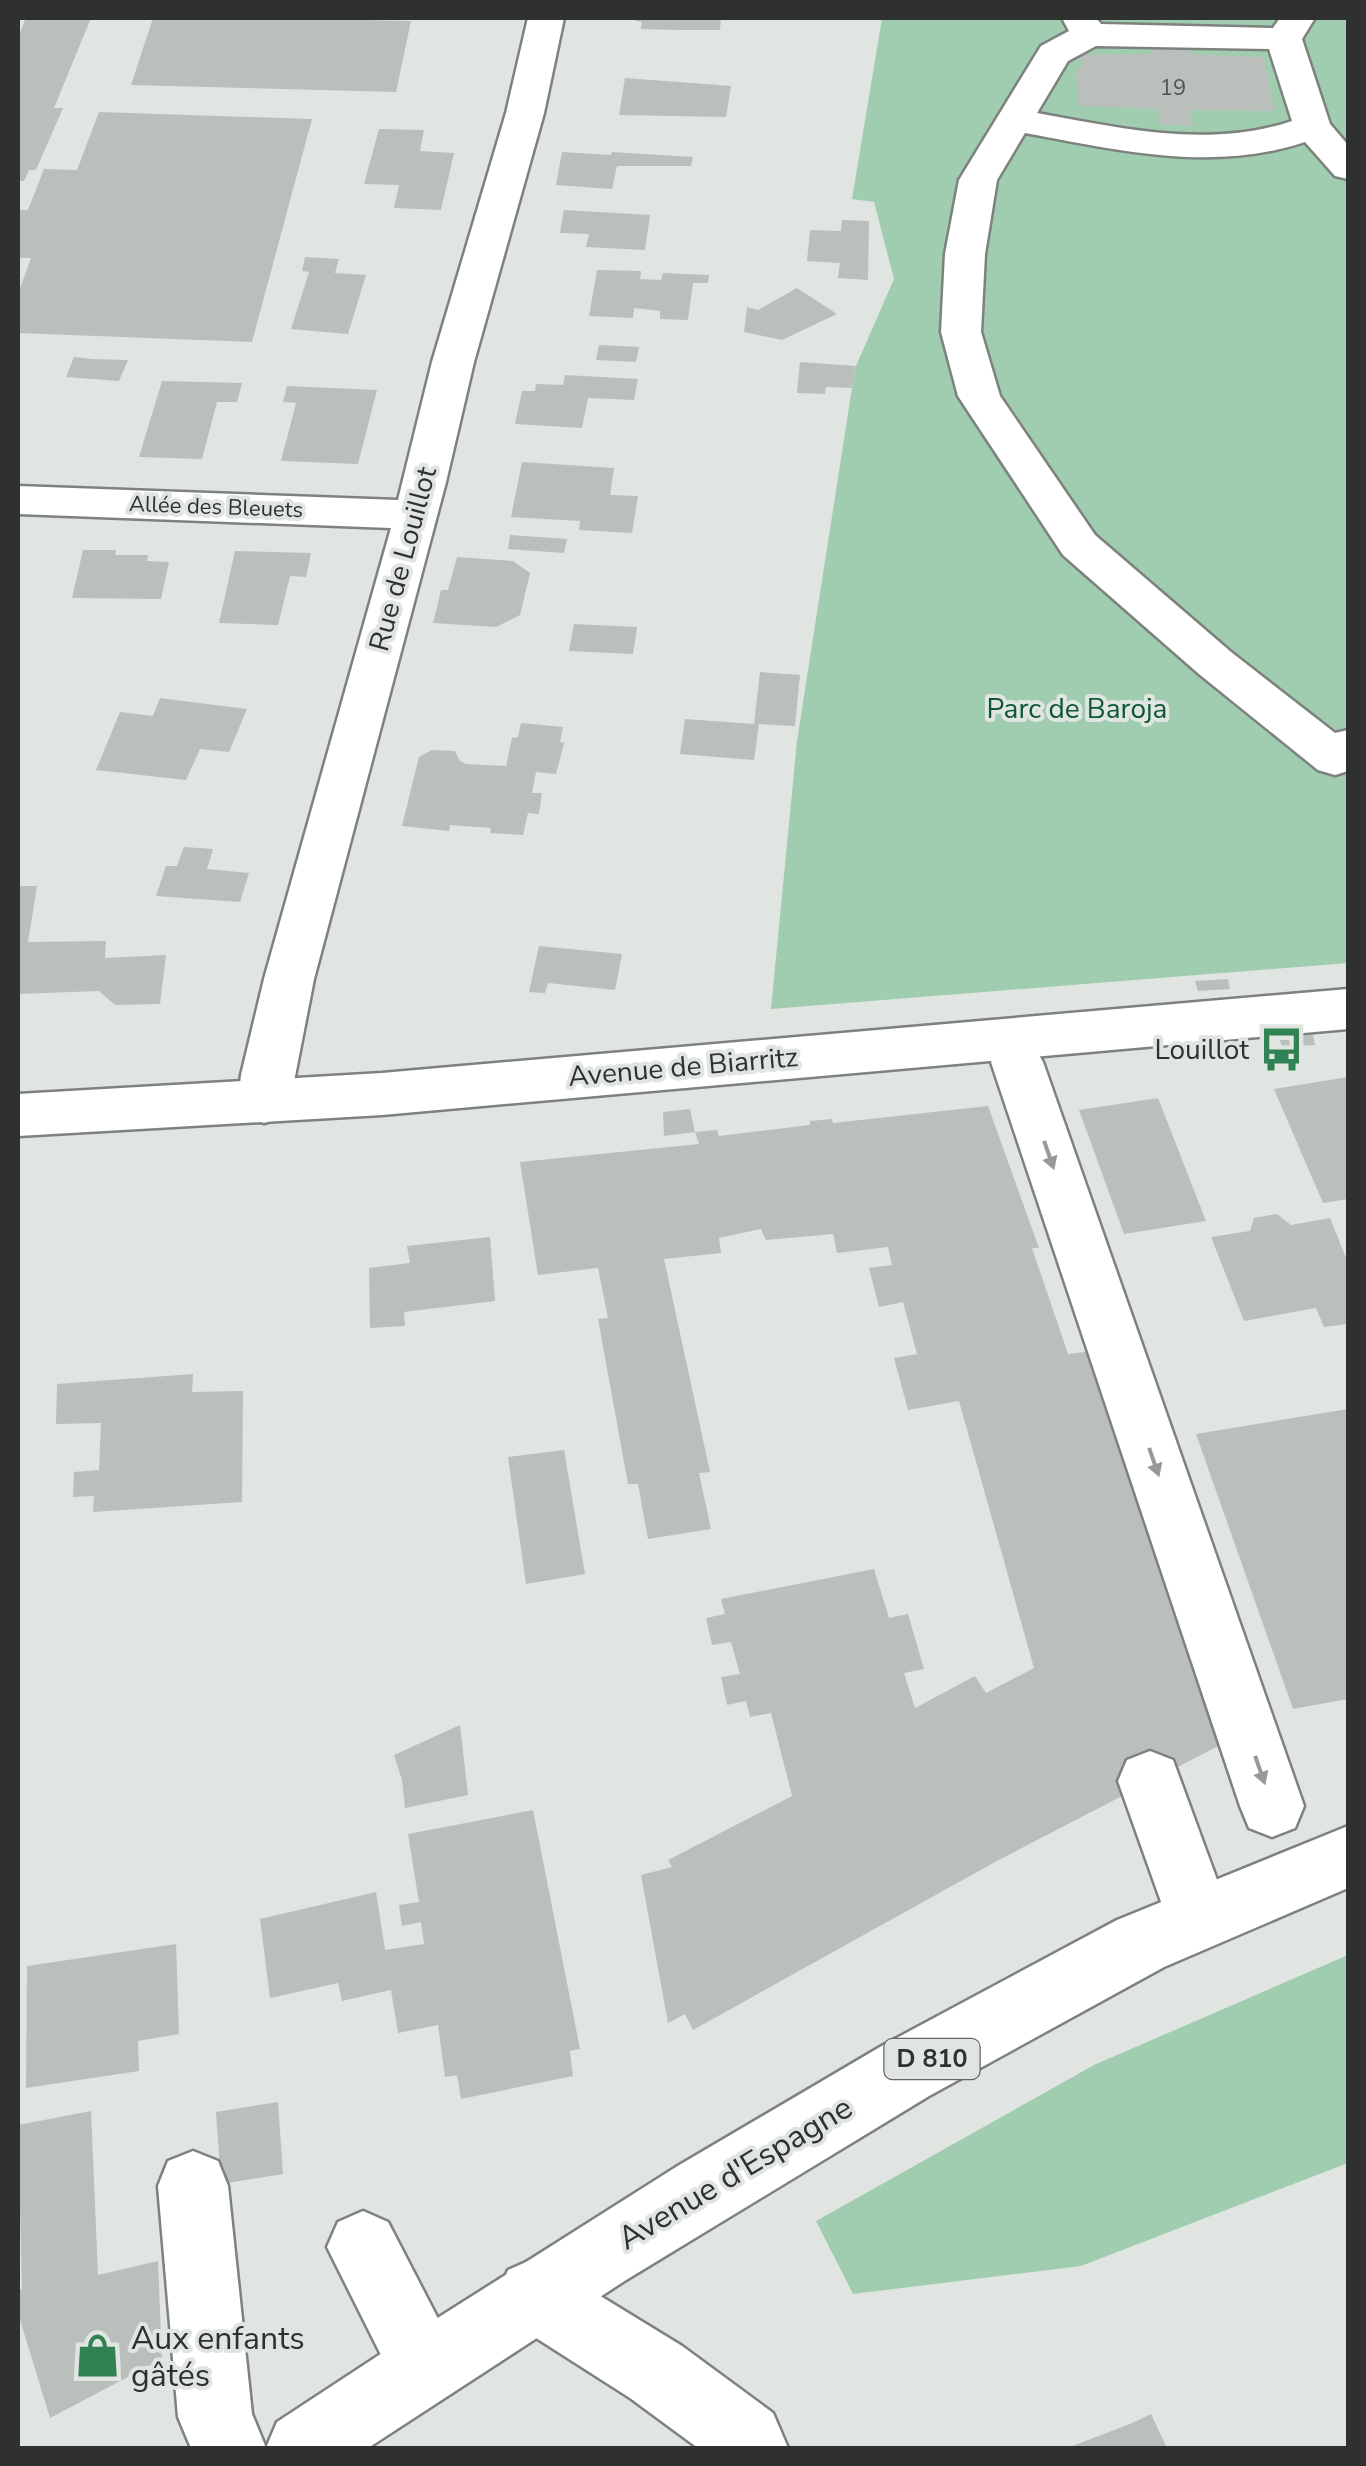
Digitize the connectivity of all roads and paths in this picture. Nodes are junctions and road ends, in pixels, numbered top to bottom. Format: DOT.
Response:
graph roads {
  1 [pos="546,18"];
  2 [pos="1084,26"];
  3 [pos="1291,28"];
  4 [pos="1014,120"];
  5 [pos="1312,126"];
  6 [pos="1348,168"];
  7 [pos="18,500"];
  8 [pos="415,516"];
  9 [pos="1348,746"];
  10 [pos="1348,1010"];
  11 [pos="1017,1062"];
  12 [pos="264,1102"];
  13 [pos="18,1115"];
  14 [pos="1150,1782"];
  15 [pos="1272,1806"];
  16 [pos="1348,1857"];
  17 [pos="1198,1918"];
  18 [pos="193,2186"];
  19 [pos="363,2247"];
  20 [pos="533,2295"];
  21 [pos="426,2366"];
  22 [pos="229,2448"];
  23 [pos="303,2448"];
  24 [pos="751,2448"];
  1 -- 8 [label="street, Rue de Louillot"];
  2 -- 3 [label="street"];
  2 -- 4 [label="street"];
  3 -- 5 [label="street"];
  4 -- 5 [label="street"];
  4 -- 9 [label="street"];
  5 -- 6 [label="street"];
  7 -- 8 [label="street, Allée des Bleuets"];
  8 -- 12 [label="street, Rue de Louillot"];
  10 -- 12 [label="street, Avenue de Biarritz"];
  11 -- 15 [label="street, one-way"];
  12 -- 13 [label="street, Avenue de Biarritz"];
  14 -- 17 [label="street"];
  16 -- 17 [label="street, Avenue d'Espagne / D 810"];
  17 -- 20 [label="street, Avenue d'Espagne / D 810"];
  18 -- 22 [label="street"];
  19 -- 21 [label="street"];
  20 -- 21 [label="street, Avenue d'Espagne / D 810"];
  20 -- 24 [label="street"];
  21 -- 23 [label="street, Avenue d'Espagne / D 810"];
}
